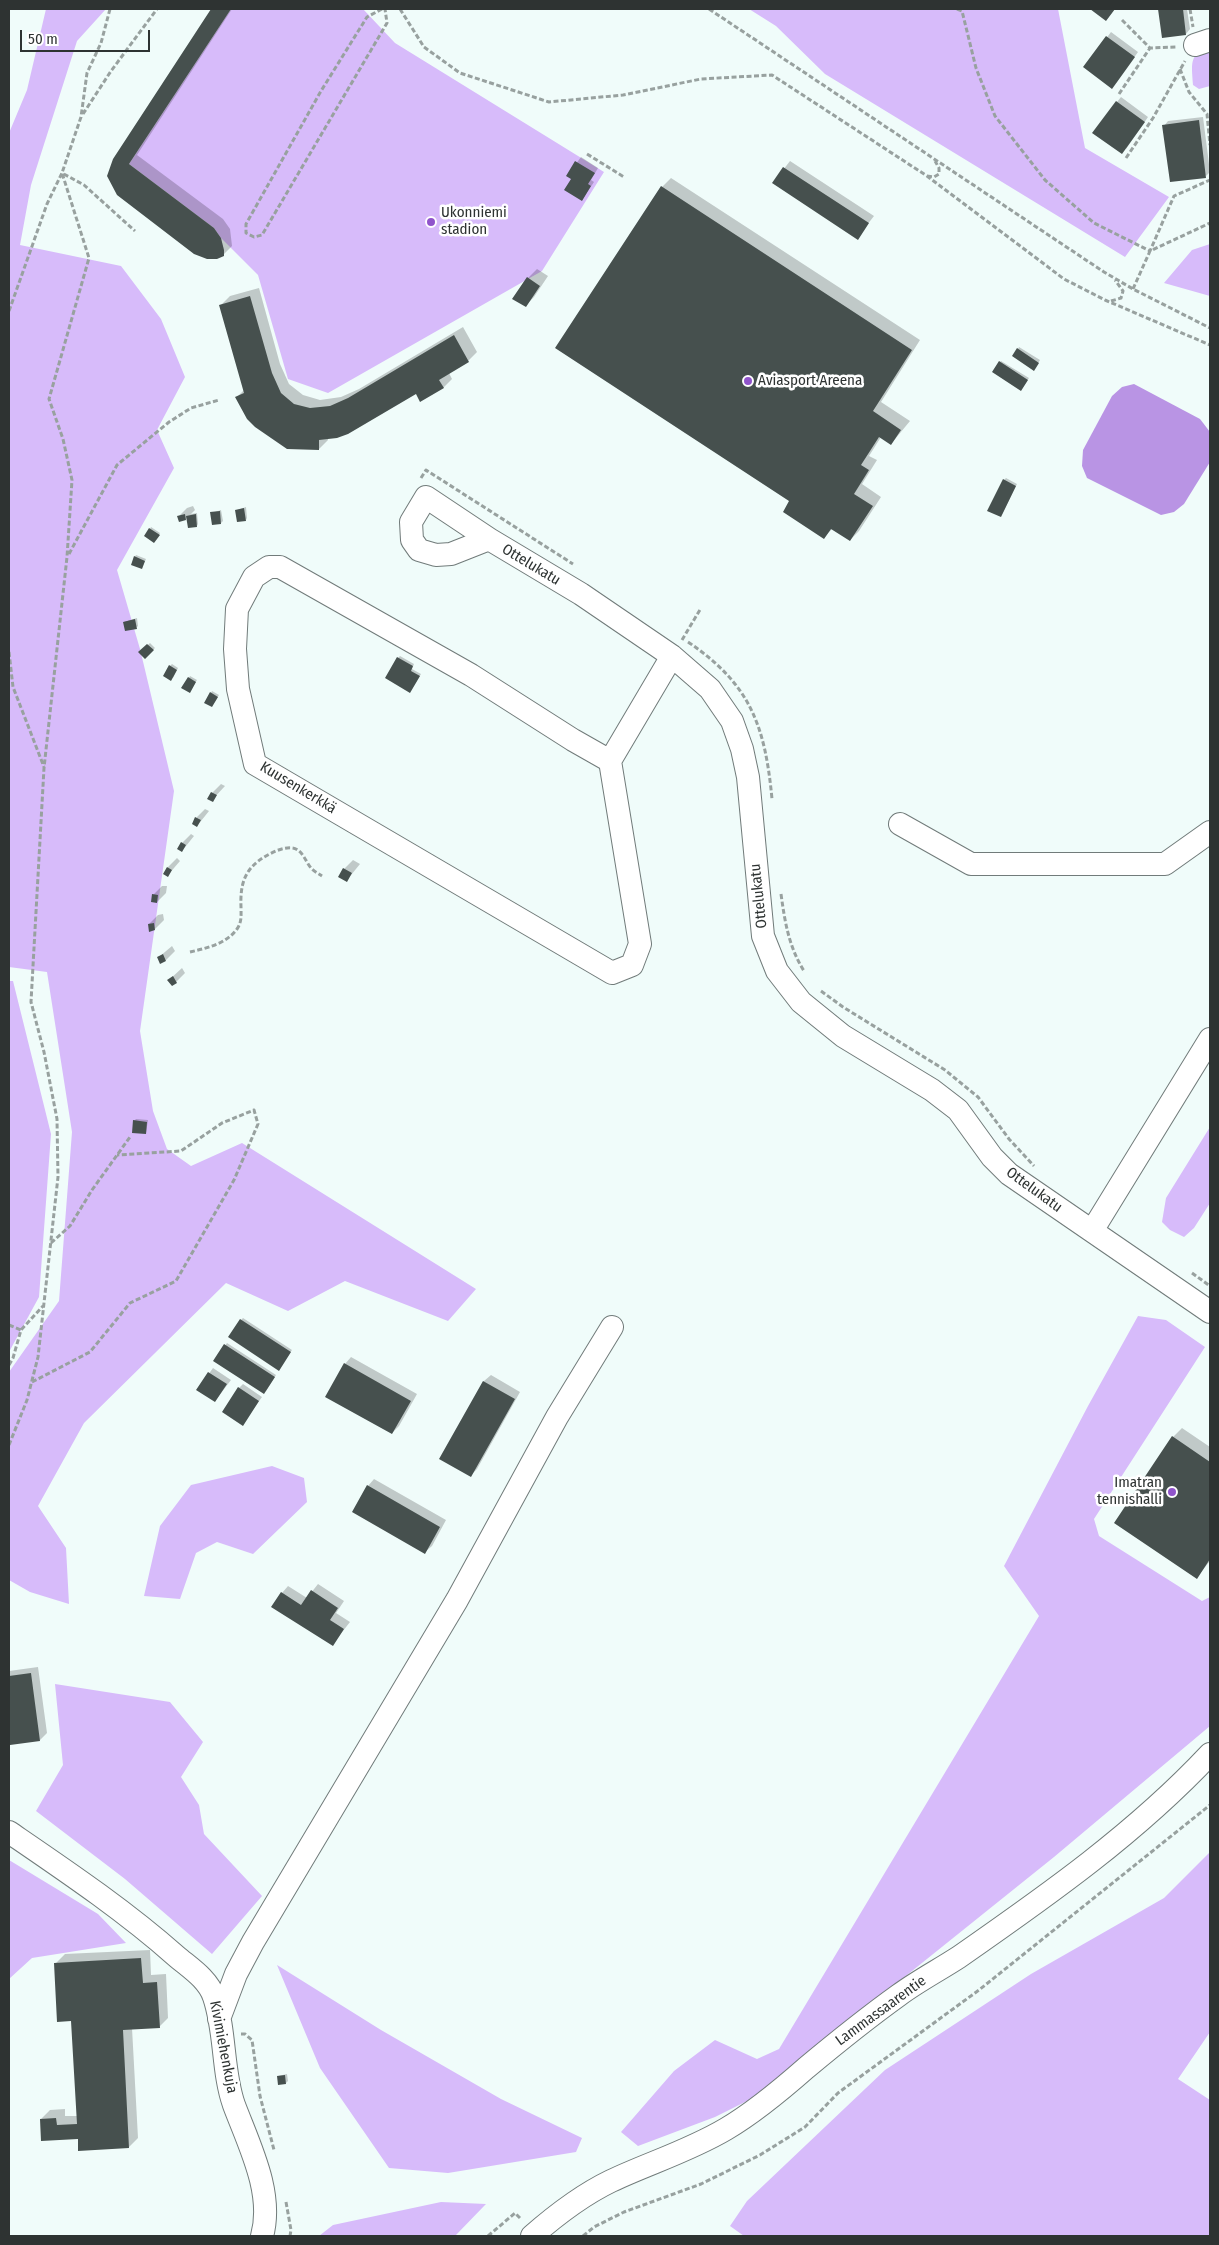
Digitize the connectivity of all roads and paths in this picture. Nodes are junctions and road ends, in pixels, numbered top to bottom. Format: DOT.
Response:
graph roads {
  1 [pos="110,9"];
  2 [pos="156,9"];
  3 [pos="383,9"];
  4 [pos="400,9"];
  5 [pos="710,9"];
  6 [pos="957,9"];
  7 [pos="1122,20"];
  8 [pos="1203,42"];
  9 [pos="1150,48"];
  10 [pos="1180,69"];
  11 [pos="1119,94"];
  12 [pos="81,117"];
  13 [pos="1210,145"];
  14 [pos="587,154"];
  15 [pos="1126,158"];
  16 [pos="934,159"];
  17 [pos="62,173"];
  18 [pos="926,176"];
  19 [pos="624,177"];
  20 [pos="1210,180"];
  21 [pos="1210,224"];
  22 [pos="135,231"];
  23 [pos="1150,252"];
  24 [pos="1112,276"];
  25 [pos="1133,289"];
  26 [pos="1105,300"];
  27 [pos="9,310"];
  28 [pos="1210,328"];
  29 [pos="1210,346"];
  30 [pos="219,400"];
  31 [pos="437,477"];
  32 [pos="488,540"];
  33 [pos="67,557"];
  34 [pos="576,566"];
  35 [pos="701,608"];
  36 [pos="675,633"];
  37 [pos="678,647"];
  38 [pos="9,652"];
  39 [pos="610,761"];
  40 [pos="44,768"];
  41 [pos="772,802"];
  42 [pos="900,824"];
  43 [pos="1210,832"];
  44 [pos="322,876"];
  45 [pos="779,885"];
  46 [pos="190,952"];
  47 [pos="807,976"];
  48 [pos="820,989"];
  49 [pos="1210,1039"];
  50 [pos="130,1137"];
  51 [pos="117,1154"];
  52 [pos="1036,1167"];
  53 [pos="1092,1231"];
  54 [pos="51,1244"];
  55 [pos="1188,1271"];
  56 [pos="1210,1286"];
  57 [pos="44,1305"];
  58 [pos="1210,1312"];
  59 [pos="9,1325"];
  60 [pos="612,1327"];
  61 [pos="21,1330"];
  62 [pos="9,1365"];
  63 [pos="32,1382"];
  64 [pos="9,1445"];
  65 [pos="1210,1754"];
  66 [pos="1210,1805"];
  67 [pos="9,1832"];
  68 [pos="220,2027"];
  69 [pos="275,2151"];
  70 [pos="284,2196"];
  71 [pos="526,2228"];
  72 [pos="262,2236"];
  73 [pos="290,2236"];
  74 [pos="488,2236"];
  75 [pos="583,2236"];
  1 -- 12 [label="path"];
  2 -- 12 [label="path"];
  3 -- 3 [label="path"];
  4 -- 18 [label="path"];
  5 -- 16 [label="path"];
  6 -- 23 [label="path"];
  7 -- 9 [label="path"];
  8 -- 9 [label="path"];
  8 -- 10 [label="path"];
  9 -- 11 [label="path"];
  10 -- 13 [label="path"];
  10 -- 15 [label="path"];
  12 -- 17 [label="path"];
  14 -- 19 [label="path"];
  16 -- 18 [label="path"];
  16 -- 24 [label="path"];
  17 -- 22 [label="path"];
  17 -- 27 [label="path"];
  17 -- 33 [label="path"];
  18 -- 26 [label="path"];
  20 -- 23 [label="path"];
  21 -- 23 [label="path"];
  23 -- 25 [label="path"];
  24 -- 25 [label="path"];
  24 -- 26 [label="path"];
  25 -- 28 [label="path"];
  26 -- 29 [label="path"];
  30 -- 33 [label="path"];
  31 -- 34 [label="path"];
  32 -- 37 [label="street, Ottelukatu"];
  33 -- 40 [label="path"];
  35 -- 37 [label="path"];
  36 -- 37 [label="path"];
  37 -- 39 [label="street"];
  37 -- 41 [label="path"];
  37 -- 53 [label="street, Ottelukatu"];
  38 -- 40 [label="path"];
  39 -- 39 [label="street, Kuusenkerkkä"];
  40 -- 54 [label="path"];
  42 -- 43 [label="street"];
  44 -- 46 [label="path"];
  45 -- 47 [label="path"];
  48 -- 52 [label="path"];
  49 -- 53 [label="street"];
  50 -- 51 [label="path"];
  51 -- 54 [label="path"];
  51 -- 63 [label="path"];
  53 -- 58 [label="street, Ottelukatu"];
  54 -- 57 [label="path"];
  55 -- 56 [label="path"];
  57 -- 61 [label="path"];
  57 -- 63 [label="path"];
  59 -- 61 [label="path"];
  60 -- 68 [label="street"];
  61 -- 62 [label="path"];
  63 -- 64 [label="path"];
  65 -- 71 [label="street, Lammassaarentie"];
  66 -- 75 [label="path"];
  67 -- 68 [label="street, Kivimiehenkuja"];
  68 -- 69 [label="path"];
  68 -- 72 [label="street, Kivimiehenkuja"];
  70 -- 73 [label="path"];
  71 -- 74 [label="path"];
}
